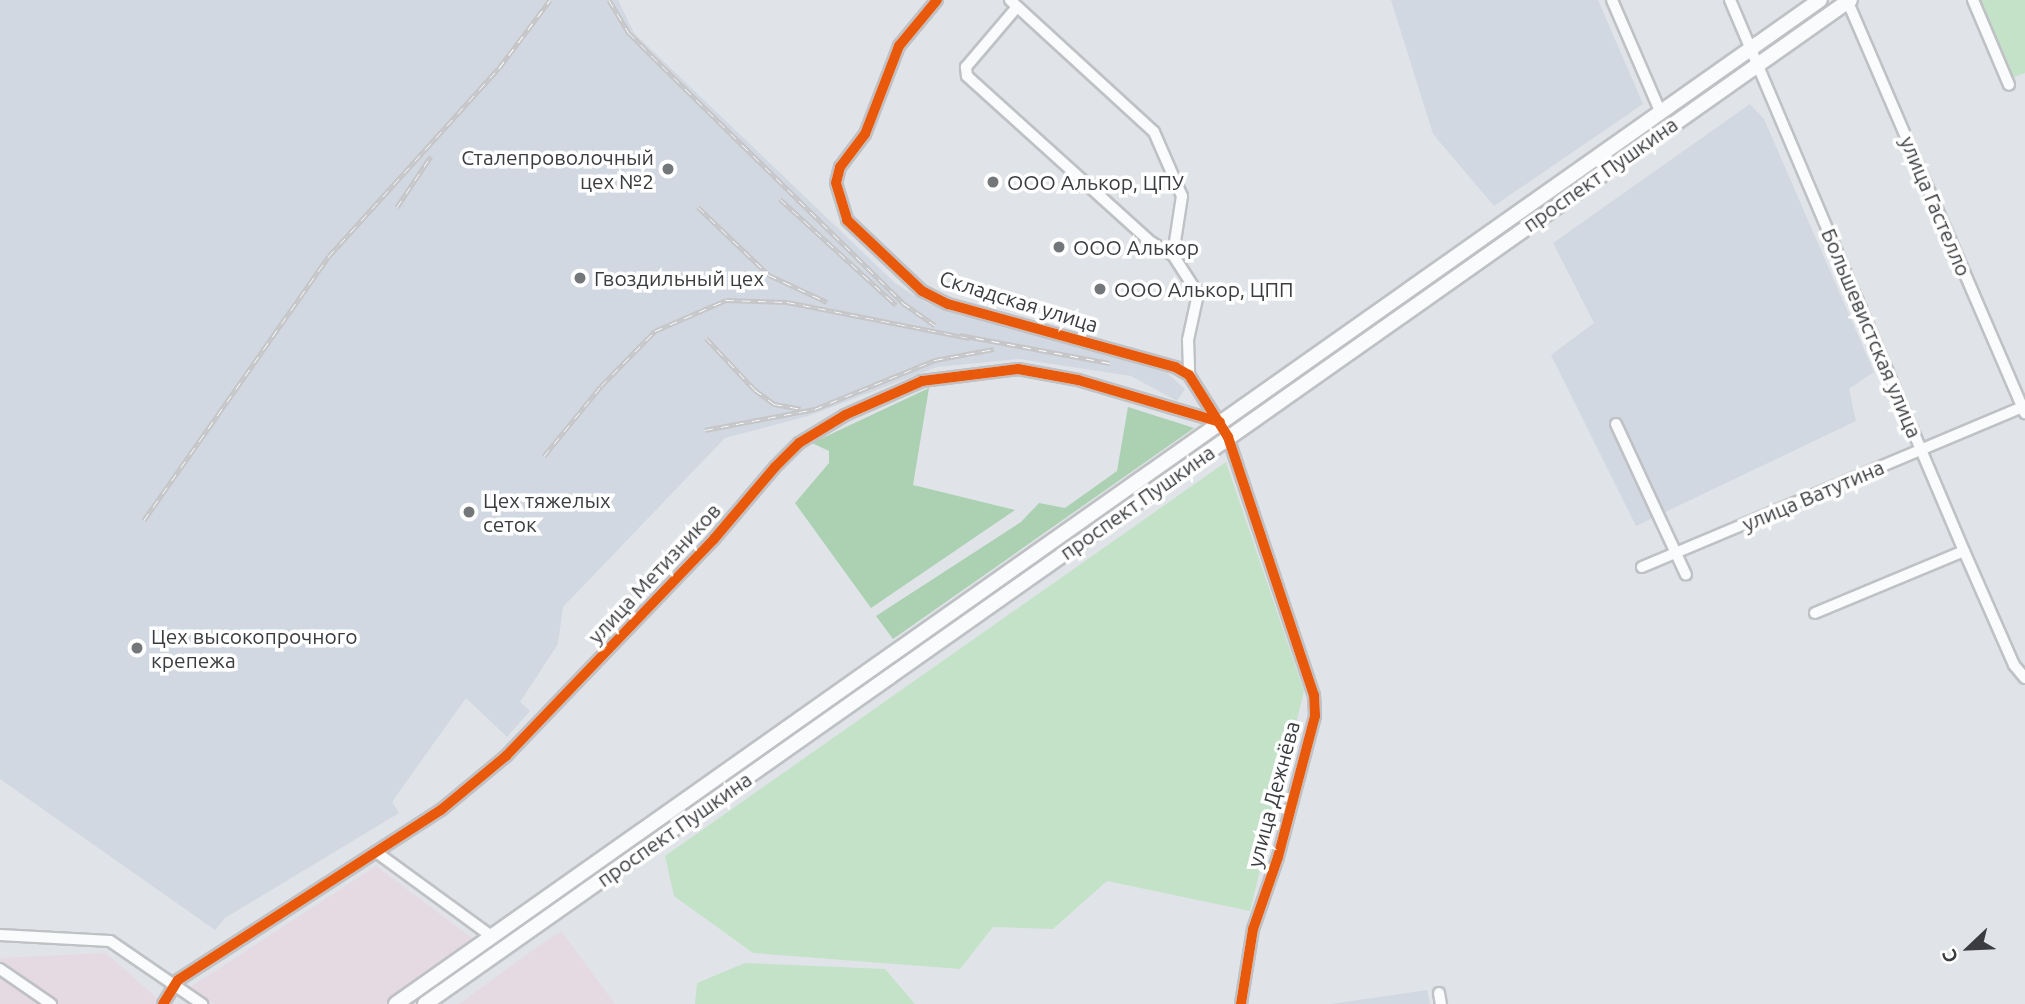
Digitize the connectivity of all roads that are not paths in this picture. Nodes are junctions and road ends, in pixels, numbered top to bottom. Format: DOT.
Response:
graph roads {
  1 [pos="937,0"];
  2 [pos="1612,0"];
  3 [pos="1730,0"];
  4 [pos="1820,0"];
  5 [pos="1973,0"];
  6 [pos="1848,1"];
  7 [pos="1013,3"];
  8 [pos="1751,48"];
  9 [pos="1758,64"];
  10 [pos="2009,85"];
  11 [pos="1661,113"];
  12 [pos="1173,256"];
  13 [pos="1189,375"];
  14 [pos="2024,410"];
  15 [pos="1220,422"];
  16 [pos="1616,424"];
  17 [pos="1228,438"];
  18 [pos="1922,450"];
  19 [pos="1964,551"];
  20 [pos="1676,552"];
  21 [pos="1642,567"];
  22 [pos="1686,575"];
  23 [pos="1815,613"];
  24 [pos="2025,678"];
  25 [pos="646,827"];
  26 [pos="657,842"];
  27 [pos="376,852"];
  28 [pos="0,935"];
  29 [pos="491,936"];
  30 [pos="0,969"];
  31 [pos="173,984"];
  32 [pos="51,1004"];
  33 [pos="163,1004"];
  34 [pos="202,1004"];
  35 [pos="396,1004"];
  36 [pos="425,1004"];
  37 [pos="1241,1004"];
  1 -- 13 [label="street, Складская улица"];
  2 -- 11 [label="street"];
  3 -- 8 [label="street, Большевистская улица"];
  4 -- 8 [label="main road, проспект Пушкина"];
  5 -- 10 [label="street"];
  6 -- 9 [label="main road, проспект Пушкина"];
  6 -- 14 [label="street, улица Гастелло"];
  7 -- 12 [label="street"];
  7 -- 12 [label="street"];
  8 -- 9 [label="street, Большевистская улица"];
  8 -- 11 [label="main road, проспект Пушкина"];
  9 -- 17 [label="main road, проспект Пушкина"];
  9 -- 18 [label="street, Большевистская улица"];
  11 -- 15 [label="main road, проспект Пушкина"];
  12 -- 13 [label="street"];
  13 -- 15 [label="street"];
  14 -- 18 [label="street, улица Ватутина"];
  15 -- 17 [label="street, улица Дежнёва"];
  15 -- 25 [label="main road, проспект Пушкина"];
  15 -- 27 [label="street, улица Метизников"];
  16 -- 20 [label="street"];
  17 -- 26 [label="main road, проспект Пушкина"];
  17 -- 37 [label="street, улица Дежнёва"];
  18 -- 19 [label="street, Большевистская улица"];
  18 -- 20 [label="street, улица Ватутина"];
  19 -- 23 [label="street"];
  19 -- 24 [label="street, Большевистская улица"];
  20 -- 21 [label="street, улица Ватутина"];
  20 -- 22 [label="street"];
  25 -- 26 [label="main road"];
  25 -- 29 [label="main road, проспект Пушкина"];
  26 -- 36 [label="main road, проспект Пушкина"];
  27 -- 29 [label="street"];
  27 -- 31 [label="street, улица Метизников"];
  28 -- 31 [label="street"];
  29 -- 35 [label="main road, проспект Пушкина"];
  30 -- 32 [label="street"];
  31 -- 33 [label="street"];
  31 -- 34 [label="street"];
}
